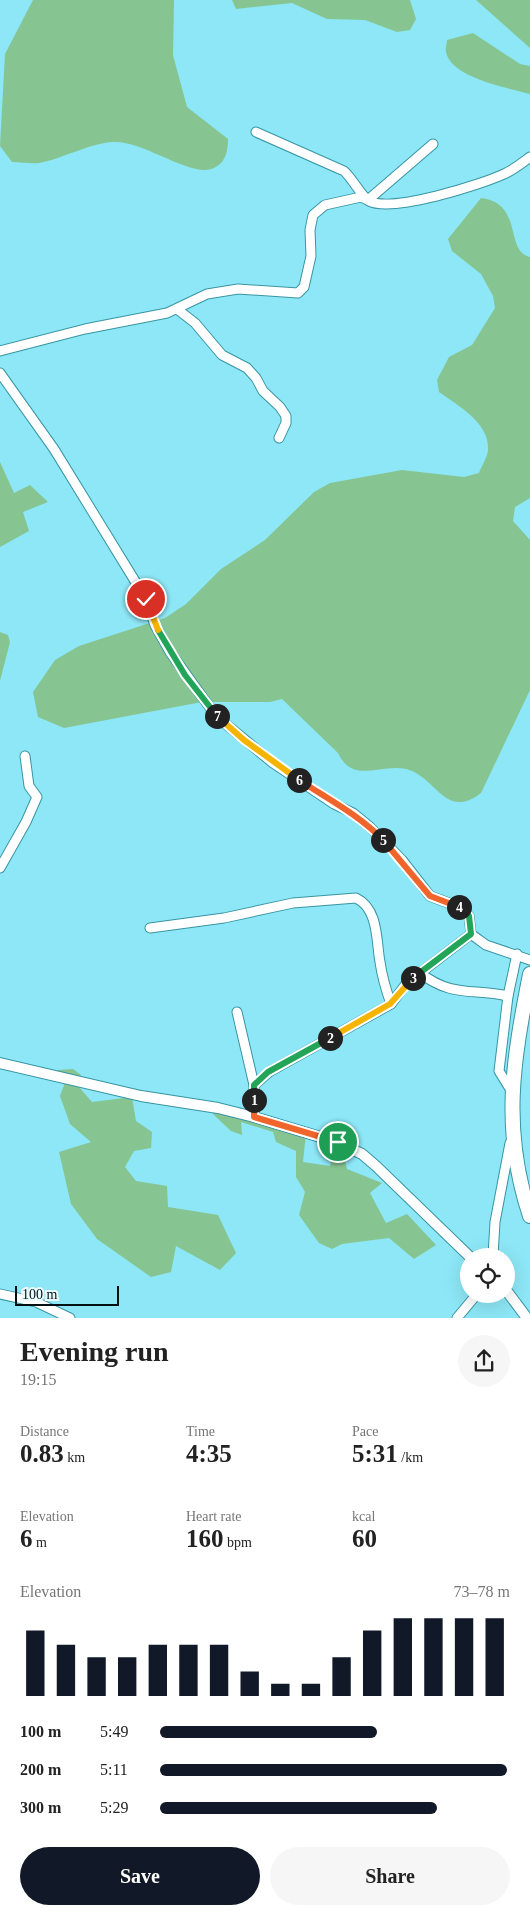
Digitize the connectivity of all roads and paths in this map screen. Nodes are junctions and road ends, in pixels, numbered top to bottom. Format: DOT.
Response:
graph roads {
  1 [pos="256,132"];
  2 [pos="433,144"];
  3 [pos="530,157"];
  4 [pos="368,200"];
  5 [pos="177,310"];
  6 [pos="0,351"];
  7 [pos="0,373"];
  8 [pos="279,438"];
  9 [pos="25,756"];
  10 [pos="0,868"];
  11 [pos="150,928"];
  12 [pos="471,934"];
  13 [pos="517,954"];
  14 [pos="530,960"];
  15 [pos="420,973"];
  16 [pos="530,974"];
  17 [pos="508,996"];
  18 [pos="390,1004"];
  19 [pos="237,1012"];
  20 [pos="0,1063"];
  21 [pos="254,1085"];
  22 [pos="512,1092"];
  23 [pos="254,1117"];
  24 [pos="512,1134"];
  25 [pos="530,1216"];
  26 [pos="461,1248"];
  27 [pos="493,1248"];
  28 [pos="0,1294"];
  29 [pos="515,1302"];
  30 [pos="470,1303"];
  31 [pos="70,1318"];
  32 [pos="457,1318"];
  33 [pos="527,1318"];
  1 -- 4 [label="street"];
  2 -- 4 [label="street"];
  3 -- 4 [label="street"];
  4 -- 5 [label="street"];
  5 -- 6 [label="street"];
  5 -- 8 [label="street"];
  7 -- 12 [label="street"];
  9 -- 10 [label="street"];
  11 -- 18 [label="street"];
  12 -- 13 [label="street"];
  12 -- 15 [label="street"];
  13 -- 14 [label="street"];
  13 -- 17 [label="street"];
  15 -- 17 [label="street"];
  15 -- 18 [label="street"];
  16 -- 22 [label="highway"];
  17 -- 22 [label="street"];
  18 -- 21 [label="street"];
  19 -- 21 [label="street"];
  20 -- 23 [label="street"];
  21 -- 23 [label="street"];
  22 -- 24 [label="highway"];
  23 -- 26 [label="street"];
  24 -- 25 [label="highway"];
  24 -- 27 [label="street"];
  28 -- 31 [label="street"];
  29 -- 33 [label="street"];
  30 -- 32 [label="street"];
}
